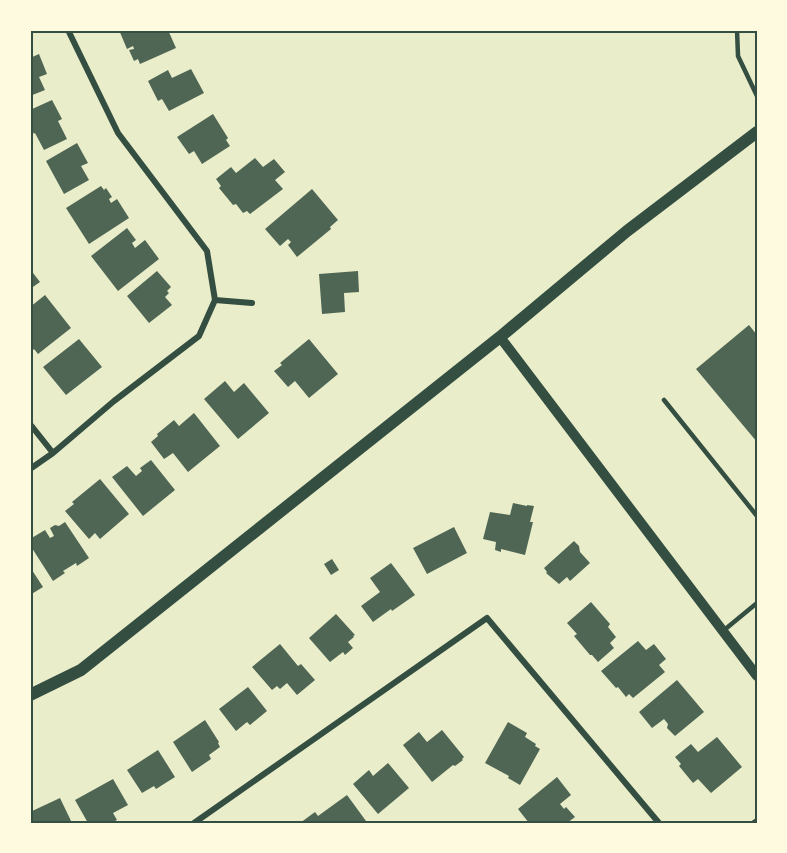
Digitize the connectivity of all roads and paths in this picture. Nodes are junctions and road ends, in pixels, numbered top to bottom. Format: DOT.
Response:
graph roads {
  1 [pos="68,30"];
  2 [pos="737,30"];
  3 [pos="757,96"];
  4 [pos="757,132"];
  5 [pos="215,300"];
  6 [pos="252,303"];
  7 [pos="500,337"];
  8 [pos="664,400"];
  9 [pos="30,424"];
  10 [pos="53,453"];
  11 [pos="30,469"];
  12 [pos="757,516"];
  13 [pos="757,603"];
  14 [pos="723,631"];
  15 [pos="757,676"];
  16 [pos="30,695"];
  17 [pos="194,823"];
  18 [pos="659,823"];
  1 -- 5 [label="street"];
  2 -- 3 [label="lane"];
  4 -- 7 [label="main road"];
  5 -- 6 [label="street"];
  5 -- 10 [label="street"];
  7 -- 14 [label="street"];
  7 -- 16 [label="main road"];
  8 -- 12 [label="lane"];
  9 -- 10 [label="street"];
  10 -- 11 [label="street"];
  13 -- 14 [label="lane"];
  14 -- 15 [label="street"];
  17 -- 18 [label="street"];
}
